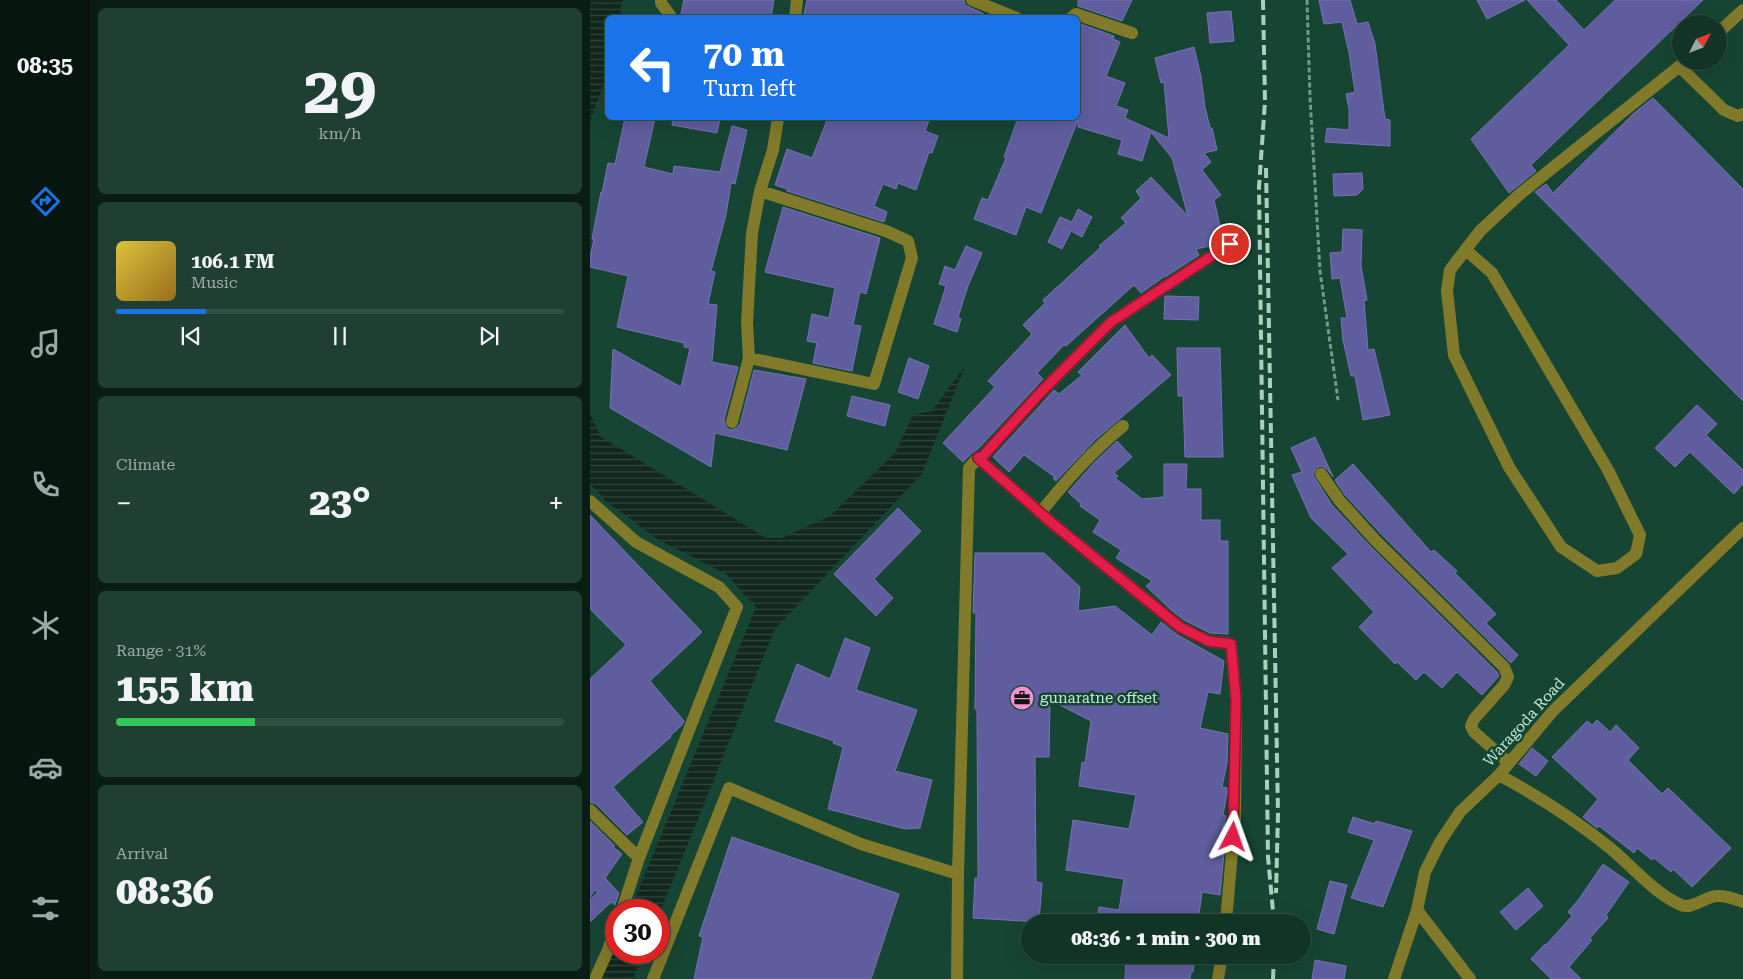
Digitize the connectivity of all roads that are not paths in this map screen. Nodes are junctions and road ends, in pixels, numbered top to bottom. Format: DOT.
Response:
graph roads {
  1 [pos="662,0"];
  2 [pos="797,0"];
  3 [pos="972,0"];
  4 [pos="1743,10"];
  5 [pos="670,15"];
  6 [pos="795,15"];
  7 [pos="1010,15"];
  8 [pos="1080,15"];
  9 [pos="1728,24"];
  10 [pos="1132,33"];
  11 [pos="1675,70"];
  12 [pos="1688,70"];
  13 [pos="1743,114"];
  14 [pos="778,120"];
  15 [pos="760,191"];
  16 [pos="1230,244"];
  17 [pos="1466,250"];
  18 [pos="749,358"];
  19 [pos="732,422"];
  20 [pos="1123,426"];
  21 [pos="978,458"];
  22 [pos="1321,474"];
  23 [pos="590,501"];
  24 [pos="1040,514"];
  25 [pos="1743,528"];
  26 [pos="1509,763"];
  27 [pos="1498,774"];
  28 [pos="590,810"];
  29 [pos="639,858"];
  30 [pos="958,874"];
  31 [pos="626,899"];
  32 [pos="1743,902"];
  33 [pos="1417,910"];
  34 [pos="1227,914"];
  35 [pos="605,957"];
  36 [pos="1220,964"];
  37 [pos="595,979"];
  38 [pos="653,979"];
  39 [pos="957,979"];
  40 [pos="1218,979"];
  41 [pos="1394,979"];
  42 [pos="1470,979"];
  1 -- 5 [label="street"];
  2 -- 6 [label="street"];
  3 -- 7 [label="street"];
  4 -- 9 [label="street"];
  8 -- 10 [label="street"];
  11 -- 17 [label="street"];
  12 -- 13 [label="street"];
  14 -- 15 [label="street"];
  15 -- 18 [label="street"];
  15 -- 18 [label="street"];
  16 -- 21 [label="street"];
  17 -- 17 [label="street"];
  18 -- 19 [label="street"];
  20 -- 24 [label="street"];
  21 -- 24 [label="street"];
  21 -- 30 [label="street"];
  22 -- 26 [label="street"];
  23 -- 29 [label="street"];
  24 -- 34 [label="street"];
  25 -- 26 [label="street, Waragoda Road"];
  26 -- 27 [label="street, Waragoda Road"];
  27 -- 32 [label="street"];
  27 -- 33 [label="street, Waragoda Road"];
  28 -- 29 [label="street"];
  29 -- 31 [label="street"];
  30 -- 38 [label="street"];
  30 -- 39 [label="street"];
  33 -- 41 [label="street, Waragoda Road"];
  33 -- 42 [label="street"];
  35 -- 37 [label="street"];
  36 -- 40 [label="street"];
}
